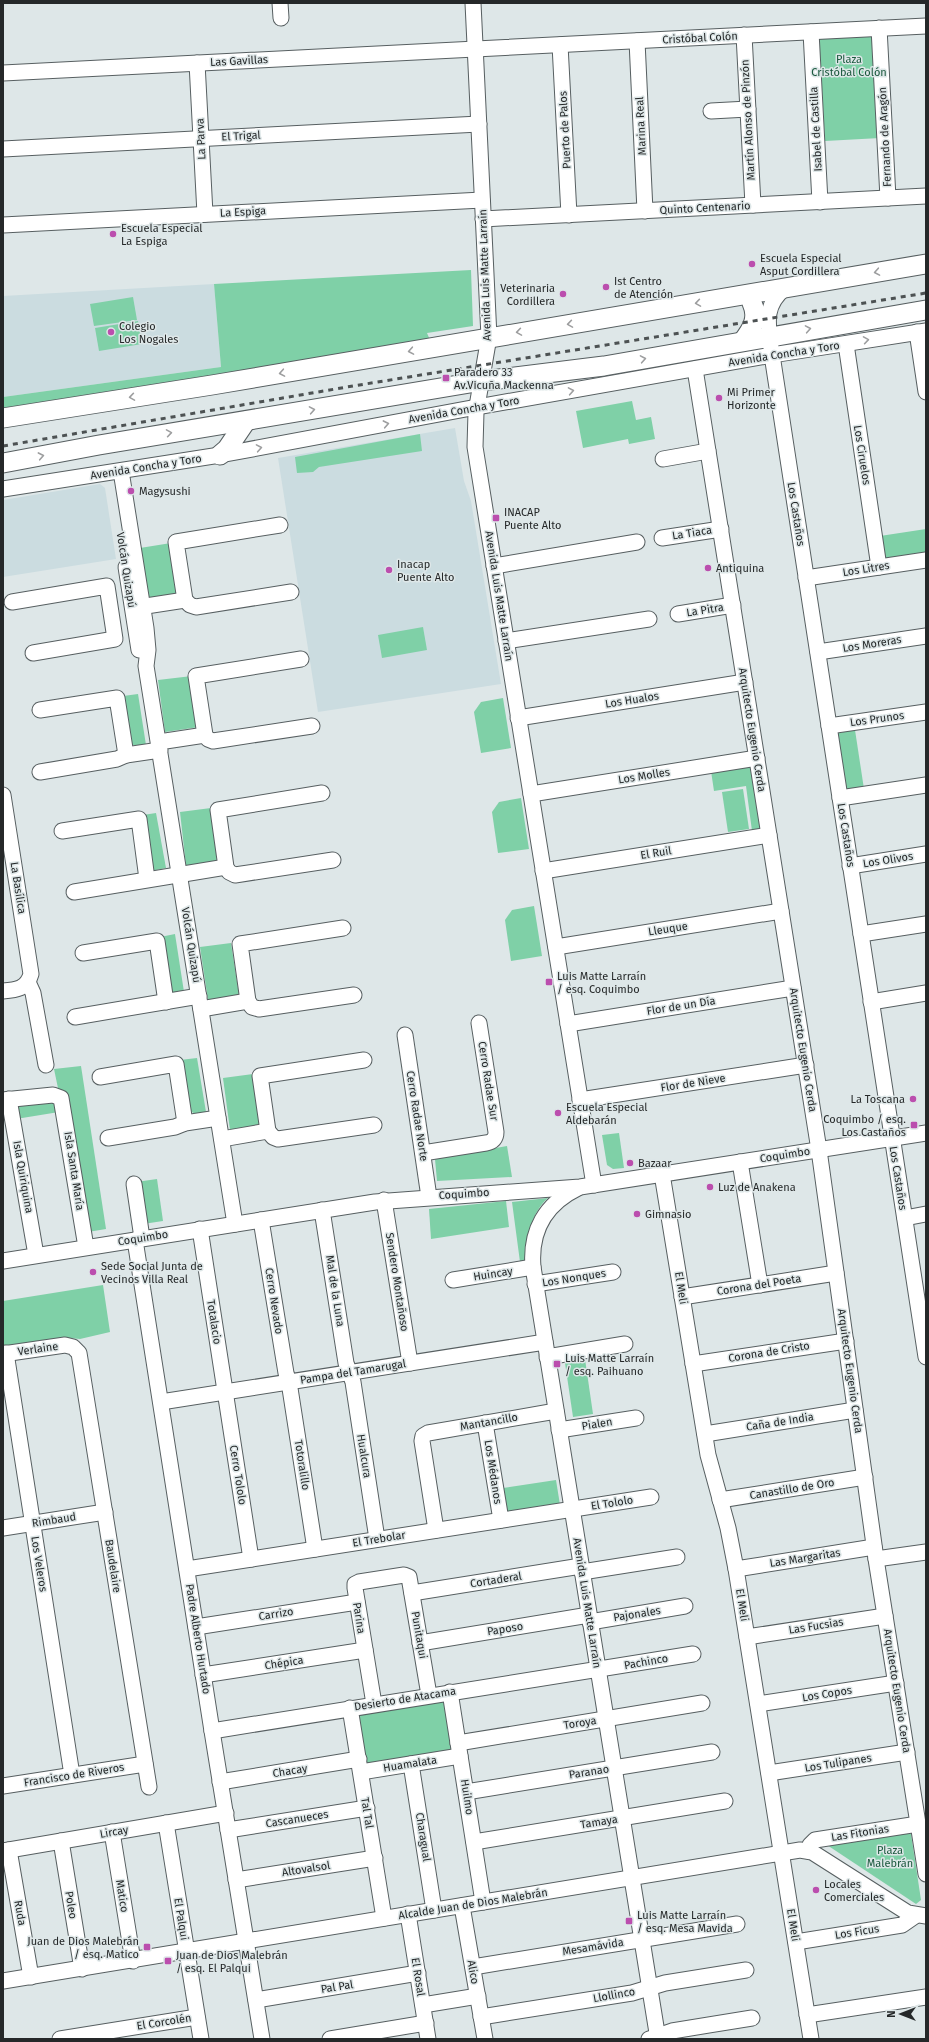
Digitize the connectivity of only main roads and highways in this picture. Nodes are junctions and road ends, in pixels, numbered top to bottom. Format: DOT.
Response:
graph roads {
  1 [pos="926,264"];
  2 [pos="752,304"];
  3 [pos="926,310"];
  4 [pos="895,314"];
  5 [pos="923,327"];
  6 [pos="743,341"];
  7 [pos="3,418"];
  8 [pos="246,421"];
  9 [pos="220,455"];
  10 [pos="3,463"];
  1 -- 2 [label="main road, one-way"];
  2 -- 6 [label="main road"];
  2 -- 7 [label="main road, one-way"];
  3 -- 4 [label="main road, Avenida Concha y Toro"];
  4 -- 5 [label="main road"];
  6 -- 4 [label="main road, Avenida Concha y Toro, one-way"];
  8 -- 6 [label="main road, Avenida Concha y Toro, one-way"];
  8 -- 9 [label="main road"];
  10 -- 8 [label="main road, Avenida Concha y Toro, one-way"];
}
